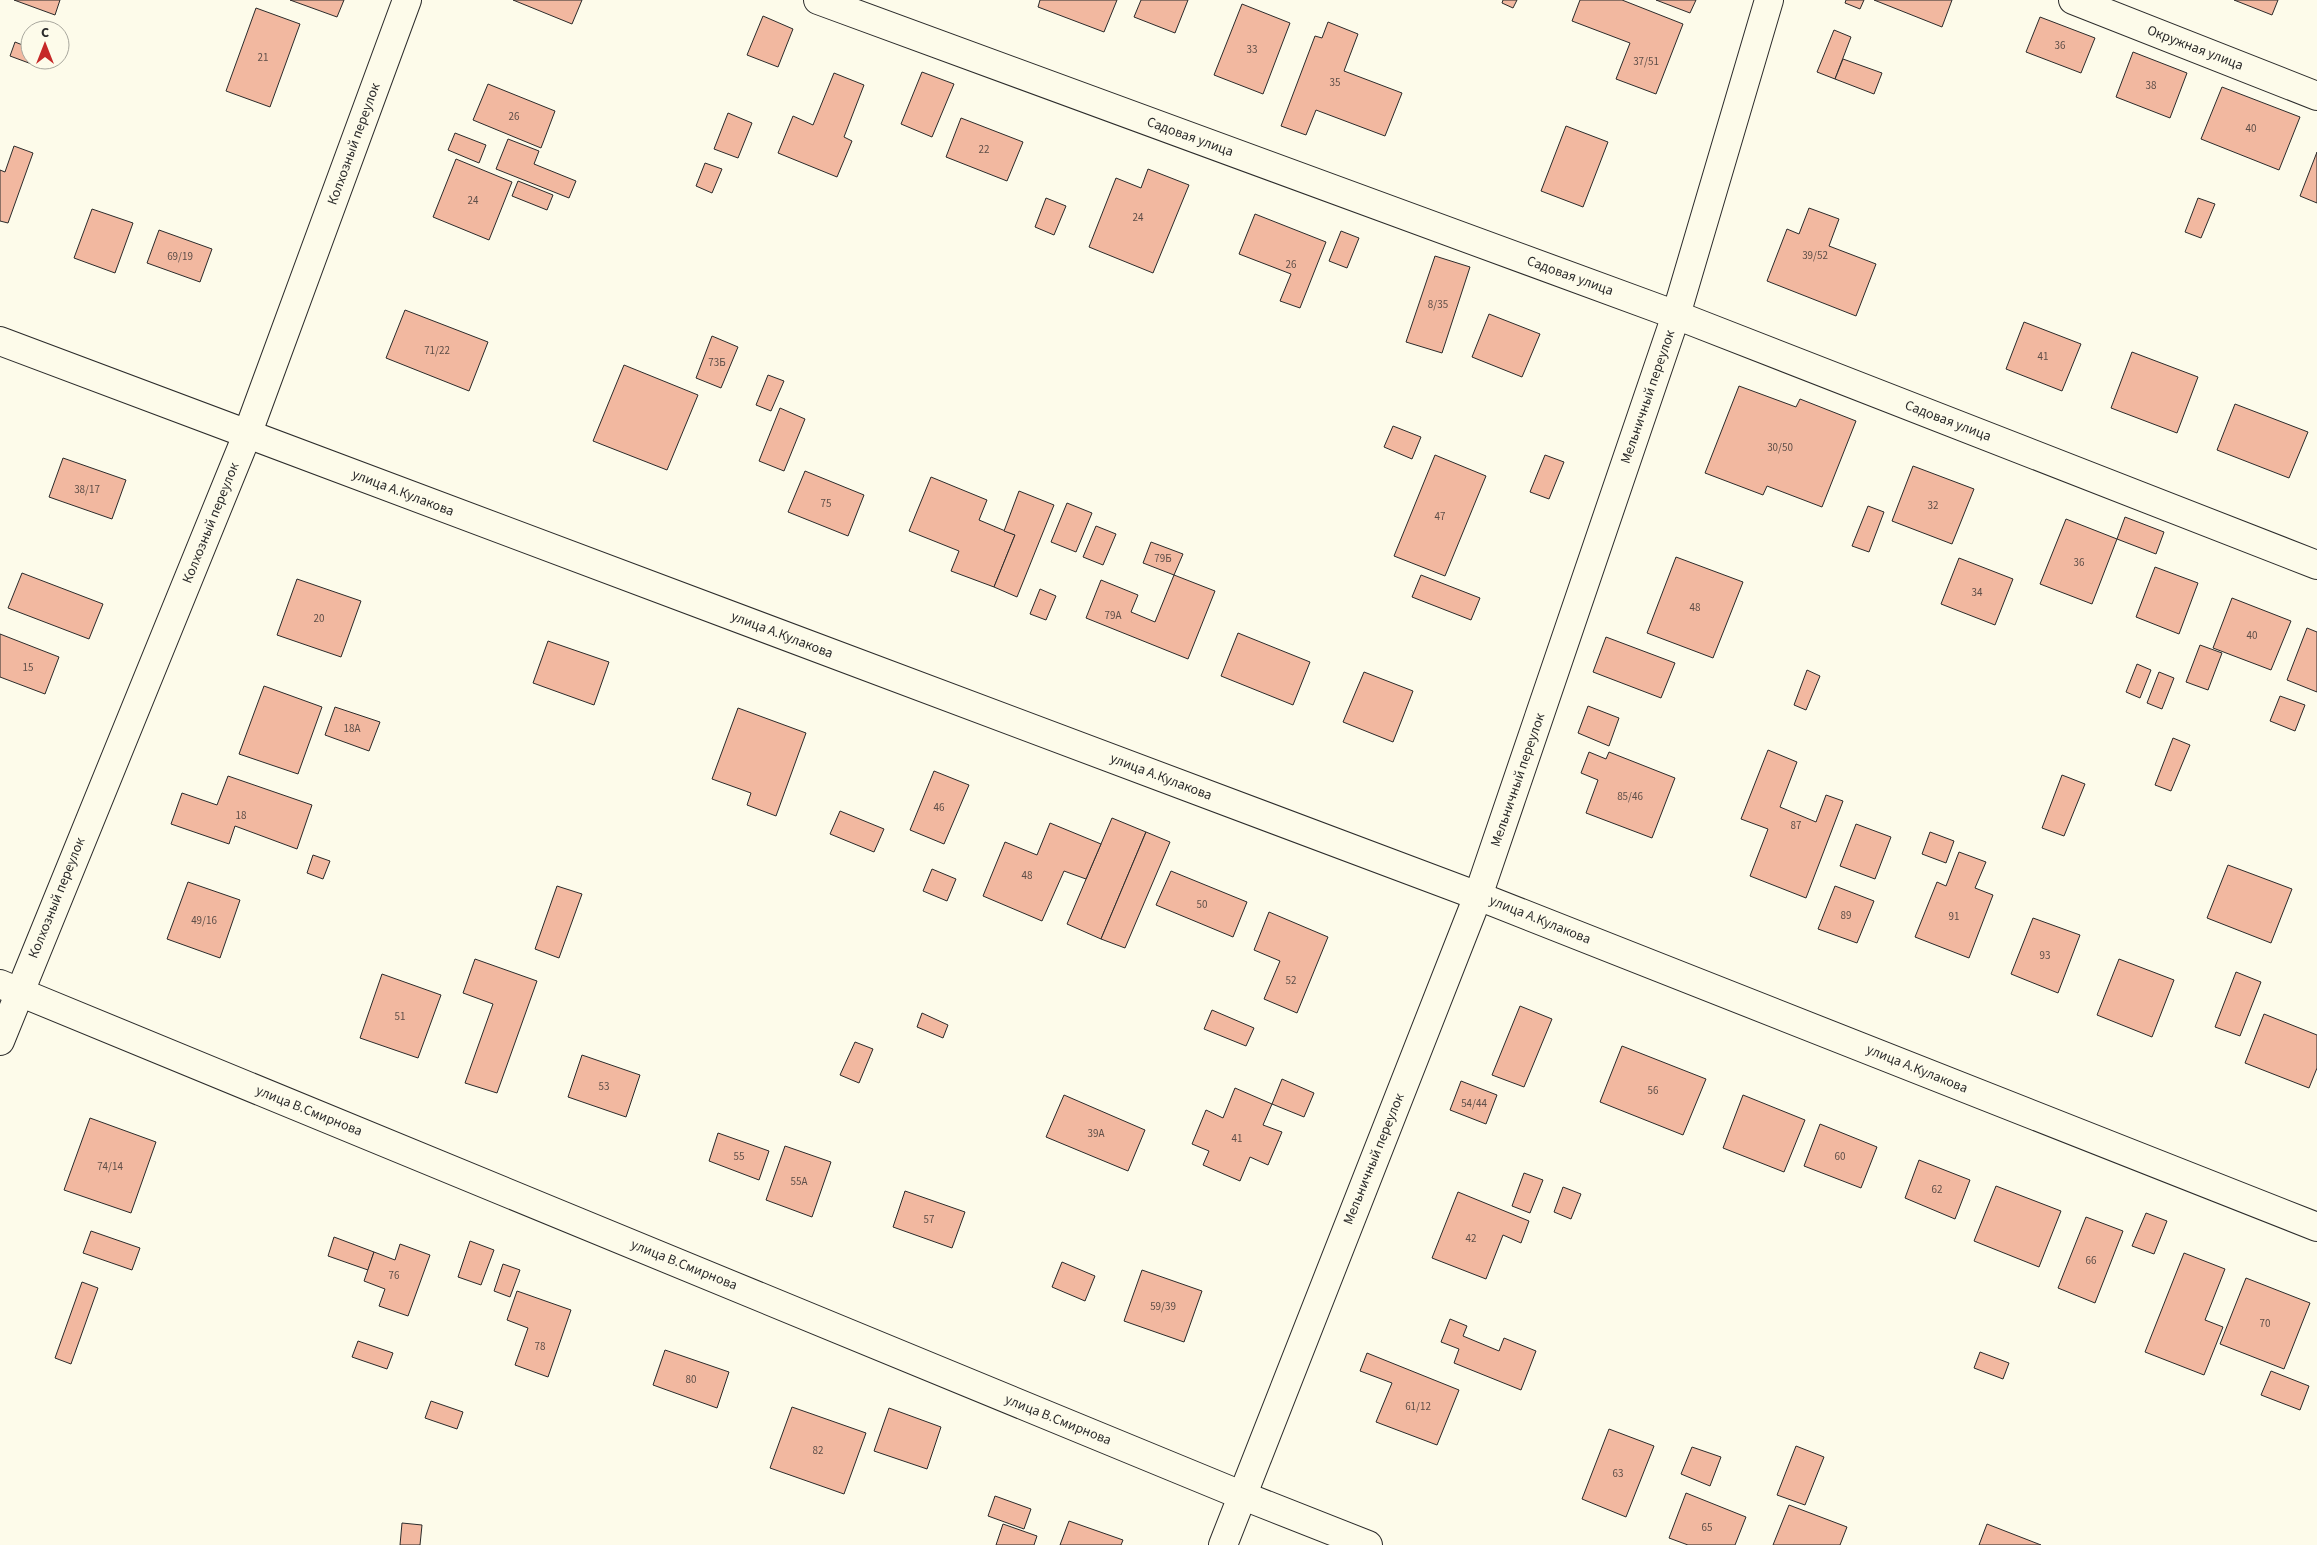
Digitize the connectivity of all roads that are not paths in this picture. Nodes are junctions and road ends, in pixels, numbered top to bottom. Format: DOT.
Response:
graph roads {
  1 [pos="407,0"];
  2 [pos="818,0"];
  3 [pos="1769,0"];
  4 [pos="2073,0"];
  5 [pos="2317,96"];
  6 [pos="1676,315"];
  7 [pos="0,341"];
  8 [pos="247,435"];
  9 [pos="2317,565"];
  10 [pos="1478,896"];
  11 [pos="9,988"];
  12 [pos="0,1041"];
  13 [pos="2317,1227"];
  14 [pos="1241,1495"];
  15 [pos="1223,1545"];
  16 [pos="1368,1545"];
  1 -- 8 [label="street, Колхозный переулок"];
  2 -- 6 [label="street, Садовая улица"];
  3 -- 6 [label="street, Мельничный переулок"];
  4 -- 5 [label="street, Окружная улица"];
  6 -- 9 [label="street, Садовая улица"];
  6 -- 10 [label="street, Мельничный переулок"];
  7 -- 8 [label="street, улица А.Кулакова"];
  8 -- 10 [label="street, улица А.Кулакова"];
  8 -- 11 [label="street, Колхозный переулок"];
  10 -- 13 [label="street, улица А.Кулакова"];
  10 -- 14 [label="street, Мельничный переулок"];
  11 -- 12 [label="street, Колхозный переулок"];
  11 -- 14 [label="street, улица В.Смирнова"];
  14 -- 15 [label="street, Мельничный переулок"];
  14 -- 16 [label="street, улица В.Смирнова"];
}
